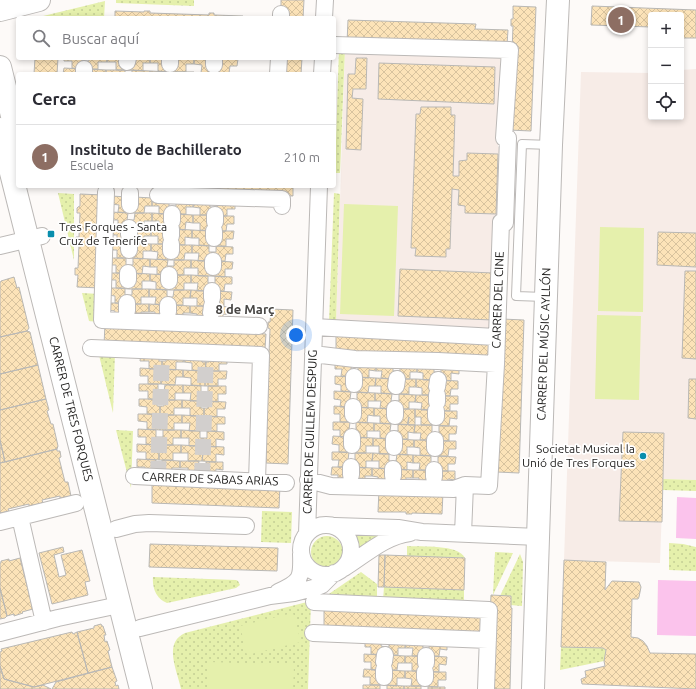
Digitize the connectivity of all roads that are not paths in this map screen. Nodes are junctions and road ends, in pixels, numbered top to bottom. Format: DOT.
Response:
graph roads {
  1 [pos="40,0"];
  2 [pos="325,0"];
  3 [pos="558,0"];
  4 [pos="0,10"];
  5 [pos="324,16"];
  6 [pos="336,45"];
  7 [pos="279,60"];
  8 [pos="323,60"];
  9 [pos="0,67"];
  10 [pos="278,72"];
  11 [pos="322,72"];
  12 [pos="6,141"];
  13 [pos="551,145"];
  14 [pos="16,174"];
  15 [pos="20,188"];
  16 [pos="29,188"];
  17 [pos="318,188"];
  18 [pos="106,192"];
  19 [pos="282,206"];
  20 [pos="35,238"];
  21 [pos="0,246"];
  22 [pos="169,259"];
  23 [pos="213,264"];
  24 [pos="545,297"];
  25 [pos="259,326"];
  26 [pos="314,327"];
  27 [pos="496,337"];
  28 [pos="91,348"];
  29 [pos="313,354"];
  30 [pos="496,364"];
  31 [pos="352,426"];
  32 [pos="395,427"];
  33 [pos="436,429"];
  34 [pos="134,476"];
  35 [pos="308,480"];
  36 [pos="258,481"];
  37 [pos="286,482"];
  38 [pos="465,485"];
  39 [pos="76,503"];
  40 [pos="20,517"];
  41 [pos="0,522"];
  42 [pos="246,526"];
  43 [pos="335,526"];
  44 [pos="116,529"];
  45 [pos="422,532"];
  46 [pos="307,534"];
  47 [pos="463,534"];
  48 [pos="539,537"];
  49 [pos="301,554"];
  50 [pos="339,571"];
  51 [pos="270,596"];
  52 [pos="314,602"];
  53 [pos="120,604"];
  54 [pos="44,622"];
  55 [pos="140,628"];
  56 [pos="0,633"];
  57 [pos="313,633"];
  58 [pos="488,640"];
  59 [pos="384,665"];
  60 [pos="426,666"];
  61 [pos="140,689"];
  62 [pos="156,689"];
  63 [pos="486,689"];
  64 [pos="533,689"];
  1 -- 4 [label="main road"];
  2 -- 5 [label="street"];
  3 -- 13 [label="main road, CARRER DEL MÚSIC AYLLÓN"];
  6 -- 27 [label="street, CARRER DEL CINE"];
  7 -- 10 [label="street"];
  8 -- 11 [label="street"];
  9 -- 12 [label="main road, CARRER DE TRES FORQUES"];
  12 -- 14 [label="main road, CARRER DE TRES FORQUES"];
  13 -- 24 [label="main road, CARRER DEL MÚSIC AYLLÓN"];
  13 -- 24 [label="lane"];
  15 -- 20 [label="main road, CARRER DE TRES FORQUES"];
  16 -- 20 [label="main road, CARRER DE TRES FORQUES"];
  17 -- 26 [label="street, CARRER DE GUILLEM DESPUIG"];
  18 -- 22 [label="street"];
  19 -- 23 [label="street"];
  20 -- 21 [label="street"];
  20 -- 44 [label="main road, CARRER DE TRES FORQUES"];
  20 -- 53 [label="main road, CARRER DE TRES FORQUES"];
  22 -- 23 [label="street"];
  22 -- 23 [label="street"];
  23 -- 25 [label="street"];
  24 -- 48 [label="main road, CARRER DEL MÚSIC AYLLÓN"];
  26 -- 27 [label="street"];
  26 -- 29 [label="street, CARRER DE GUILLEM DESPUIG"];
  27 -- 30 [label="street, CARRER DEL CINE"];
  28 -- 36 [label="street"];
  29 -- 31 [label="street"];
  29 -- 35 [label="street, CARRER DE GUILLEM DESPUIG"];
  30 -- 33 [label="street"];
  30 -- 38 [label="street, CARRER DEL CINE"];
  31 -- 32 [label="street"];
  31 -- 32 [label="street"];
  31 -- 35 [label="street"];
  32 -- 33 [label="street"];
  32 -- 33 [label="street"];
  33 -- 38 [label="street, CARRER DEL CINE"];
  34 -- 36 [label="street, CARRER DE SABAS ARIAS"];
  35 -- 46 [label="street, CARRER DE GUILLEM DESPUIG"];
  36 -- 37 [label="street, CARRER DE SABAS ARIAS"];
  38 -- 47 [label="street"];
  39 -- 40 [label="street"];
  40 -- 41 [label="street"];
  40 -- 54 [label="street"];
  42 -- 44 [label="street"];
  43 -- 45 [label="street"];
  43 -- 46 [label="street"];
  43 -- 50 [label="street"];
  44 -- 55 [label="main road, CARRER DE TRES FORQUES"];
  45 -- 47 [label="street"];
  45 -- 50 [label="street"];
  46 -- 49 [label="street"];
  47 -- 48 [label="street"];
  48 -- 64 [label="main road, CARRER DEL MÚSIC AYLLÓN"];
  49 -- 50 [label="street"];
  49 -- 51 [label="street"];
  50 -- 51 [label="street"];
  51 -- 55 [label="street"];
  52 -- 58 [label="street"];
  53 -- 54 [label="street"];
  53 -- 61 [label="main road, CARRER DE TRES FORQUES"];
  54 -- 56 [label="street"];
  55 -- 62 [label="main road, CARRER DE TRES FORQUES"];
  57 -- 59 [label="street"];
  58 -- 60 [label="street"];
  58 -- 63 [label="street"];
  59 -- 60 [label="street"];
}
